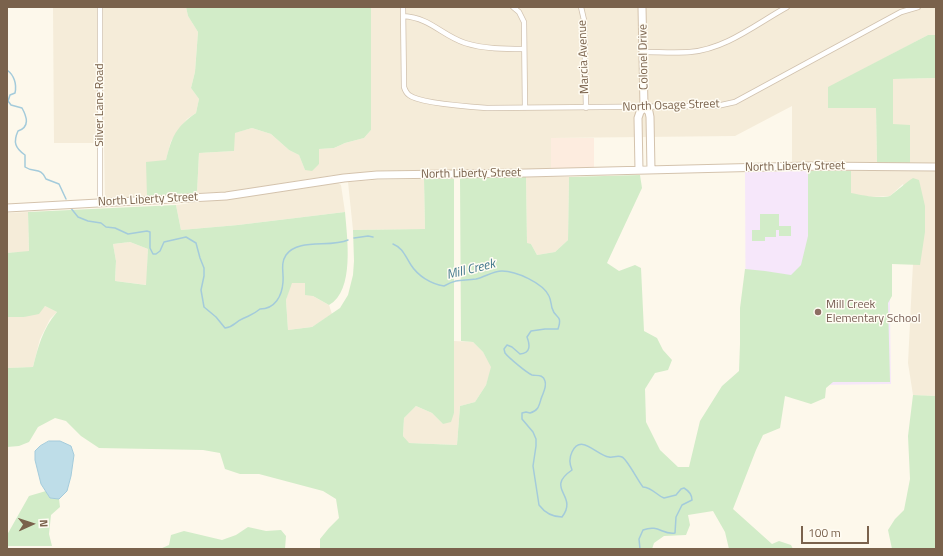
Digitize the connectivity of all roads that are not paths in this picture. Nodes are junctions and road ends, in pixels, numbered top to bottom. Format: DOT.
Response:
graph roads {
  1 [pos="100,7"];
  2 [pos="403,7"];
  3 [pos="513,7"];
  4 [pos="581,7"];
  5 [pos="642,7"];
  6 [pos="787,7"];
  7 [pos="918,7"];
  8 [pos="404,16"];
  9 [pos="524,49"];
  10 [pos="644,52"];
  11 [pos="644,107"];
  12 [pos="525,108"];
  13 [pos="586,108"];
  14 [pos="936,167"];
  15 [pos="639,170"];
  16 [pos="651,170"];
  17 [pos="100,203"];
  18 [pos="7,208"];
  1 -- 17 [label="street, Silver Lane Road"];
  2 -- 8 [label="street"];
  3 -- 9 [label="street"];
  4 -- 13 [label="street, Marcia Avenue"];
  5 -- 10 [label="main road, Colonel Drive"];
  6 -- 10 [label="street"];
  7 -- 11 [label="street, North Osage Street"];
  8 -- 9 [label="street"];
  8 -- 12 [label="street, North Osage Street"];
  9 -- 12 [label="street"];
  10 -- 11 [label="main road, Colonel Drive"];
  11 -- 13 [label="street, North Osage Street"];
  11 -- 15 [label="main road, Colonel Drive"];
  11 -- 16 [label="main road, Colonel Drive"];
  12 -- 13 [label="street, North Osage Street"];
  14 -- 16 [label="main road, North Liberty Street"];
  15 -- 16 [label="main road, North Liberty Street"];
  15 -- 17 [label="main road, North Liberty Street"];
  17 -- 18 [label="main road, North Liberty Street"];
}
